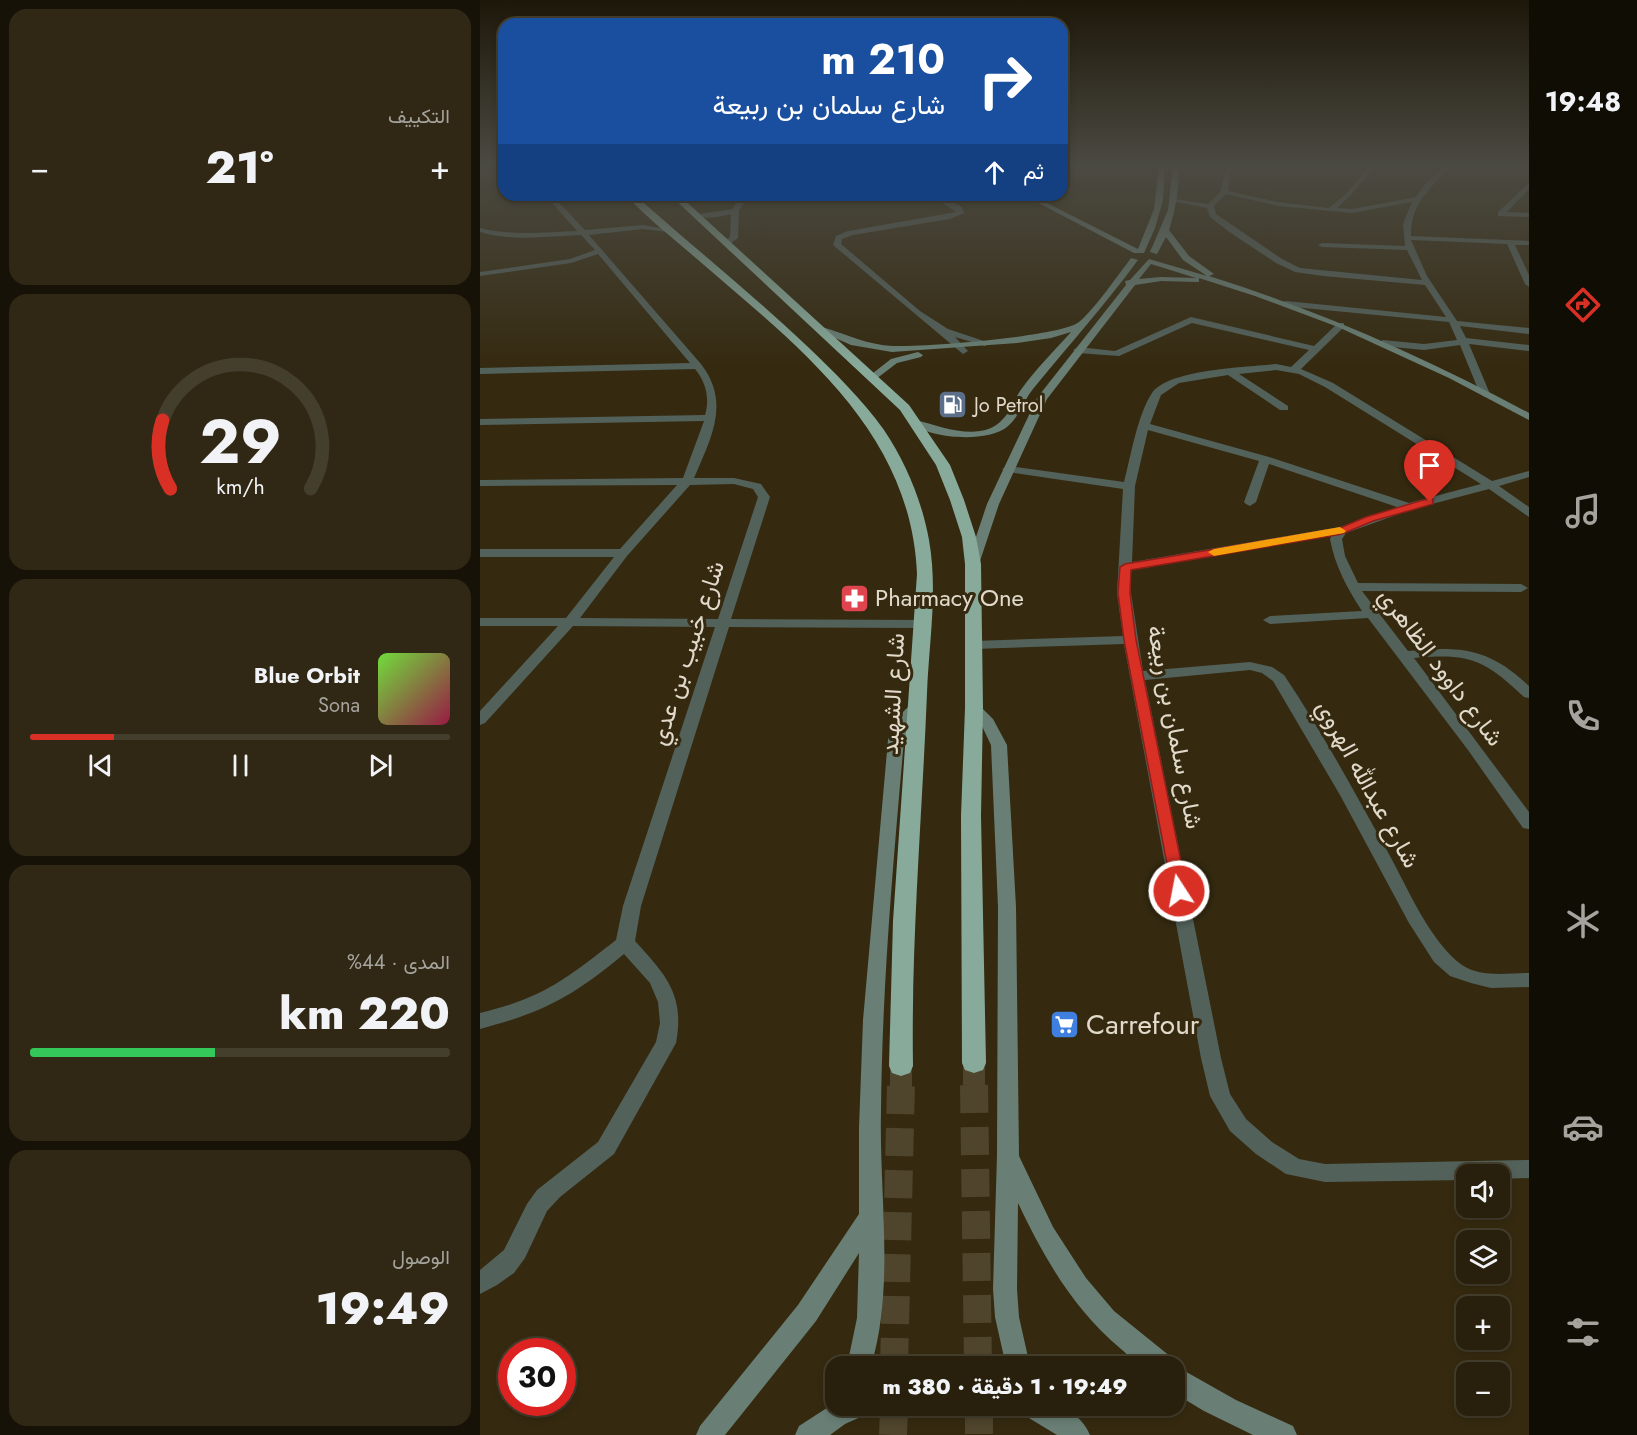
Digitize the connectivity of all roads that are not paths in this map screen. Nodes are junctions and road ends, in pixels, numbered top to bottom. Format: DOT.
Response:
graph roads {
  1 [pos="590,232"];
  2 [pos="667,232"];
  3 [pos="708,232"];
  4 [pos="716,232"];
  5 [pos="734,232"];
  6 [pos="853,232"];
  7 [pos="1096,232"];
  8 [pos="1151,232"];
  9 [pos="1166,232"];
  10 [pos="1235,232"];
  11 [pos="1407,232"];
  12 [pos="581,233"];
  13 [pos="674,233"];
  14 [pos="481,234"];
  15 [pos="1100,234"];
  16 [pos="1130,237"];
  17 [pos="1407,238"];
  18 [pos="727,242"];
  19 [pos="1510,242"];
  20 [pos="1529,243"];
  21 [pos="1322,245"];
  22 [pos="1409,248"];
  23 [pos="600,251"];
  24 [pos="1135,254"];
  25 [pos="1154,257"];
  26 [pos="571,261"];
  27 [pos="609,261"];
  28 [pos="480,274"];
  29 [pos="1118,282"];
  30 [pos="1131,283"];
  31 [pos="1427,283"];
  32 [pos="1529,284"];
  33 [pos="1232,285"];
  34 [pos="1286,304"];
  35 [pos="1453,322"];
  36 [pos="1085,324"];
  37 [pos="1341,326"];
  38 [pos="822,330"];
  39 [pos="944,331"];
  40 [pos="1529,331"];
  41 [pos="1461,341"];
  42 [pos="985,343"];
  43 [pos="1383,344"];
  44 [pos="961,348"];
  45 [pos="1529,348"];
  46 [pos="1316,349"];
  47 [pos="1078,350"];
  48 [pos="1059,351"];
  49 [pos="698,366"];
  50 [pos="1294,370"];
  51 [pos="480,371"];
  52 [pos="1230,372"];
  53 [pos="873,377"];
  54 [pos="1485,394"];
  55 [pos="1023,395"];
  56 [pos="1042,398"];
  57 [pos="1284,408"];
  58 [pos="1510,408"];
  59 [pos="1529,417"];
  60 [pos="710,418"];
  61 [pos="480,422"];
  62 [pos="916,423"];
  63 [pos="1144,426"];
  64 [pos="1529,427"];
  65 [pos="1265,459"];
  66 [pos="1008,469"];
  67 [pos="1527,476"];
  68 [pos="687,481"];
  69 [pos="480,483"];
  70 [pos="1491,485"];
  71 [pos="1129,486"];
  72 [pos="1251,502"];
  73 [pos="1409,507"];
  74 [pos="1529,513"];
  75 [pos="1342,530"];
  76 [pos="623,553"];
  77 [pos="480,554"];
  78 [pos="973,564"];
  79 [pos="1125,567"];
  80 [pos="1354,587"];
  81 [pos="1521,588"];
  82 [pos="1372,614"];
  83 [pos="1270,620"];
  84 [pos="480,622"];
  85 [pos="569,624"];
  86 [pos="723,624"];
  87 [pos="922,624"];
  88 [pos="1130,640"];
  89 [pos="974,645"];
  90 [pos="1405,655"];
  91 [pos="1137,676"];
  92 [pos="1529,693"];
  93 [pos="918,706"];
  94 [pos="974,708"];
  95 [pos="480,720"];
  96 [pos="1529,824"];
  97 [pos="625,943"];
  98 [pos="1529,980"];
  99 [pos="480,1021"];
  100 [pos="974,1063"];
  101 [pos="901,1066"];
  102 [pos="1008,1155"];
  103 [pos="1529,1169"];
  104 [pos="870,1217"];
  105 [pos="480,1283"];
  106 [pos="862,1356"];
  107 [pos="1015,1356"];
  108 [pos="1151,1356"];
  109 [pos="1185,1385"];
  110 [pos="835,1416"];
  111 [pos="1051,1416"];
  112 [pos="709,1435"];
  113 [pos="808,1435"];
  114 [pos="1077,1435"];
  115 [pos="1284,1435"];
  1 -- 12 [label="street"];
  2 -- 13 [label="street"];
  3 -- 18 [label="highway"];
  4 -- 18 [label="highway"];
  5 -- 18 [label="street"];
  6 -- 39 [label="street"];
  7 -- 15 [label="main road"];
  8 -- 24 [label="main road"];
  9 -- 25 [label="main road"];
  9 -- 33 [label="main road"];
  10 -- 31 [label="street"];
  11 -- 17 [label="street"];
  12 -- 14 [label="street"];
  12 -- 23 [label="street"];
  13 -- 87 [label="highway, شارع الشهيد"];
  15 -- 16 [label="main road"];
  15 -- 24 [label="main road"];
  17 -- 19 [label="street"];
  17 -- 22 [label="street"];
  18 -- 38 [label="highway"];
  19 -- 20 [label="street"];
  19 -- 32 [label="street"];
  21 -- 22 [label="street"];
  22 -- 31 [label="street"];
  23 -- 26 [label="street"];
  23 -- 27 [label="street"];
  24 -- 25 [label="main road"];
  24 -- 29 [label="main road"];
  25 -- 30 [label="main road"];
  25 -- 33 [label="main road"];
  26 -- 27 [label="street"];
  26 -- 28 [label="street"];
  27 -- 49 [label="street"];
  29 -- 30 [label="main road"];
  29 -- 36 [label="main road"];
  30 -- 33 [label="main road"];
  30 -- 47 [label="main road"];
  31 -- 35 [label="street"];
  33 -- 34 [label="main road"];
  34 -- 35 [label="street"];
  34 -- 37 [label="main road"];
  35 -- 40 [label="street"];
  35 -- 41 [label="street"];
  36 -- 42 [label="main road"];
  36 -- 48 [label="main road"];
  37 -- 43 [label="main road"];
  37 -- 46 [label="street"];
  38 -- 44 [label="main road"];
  38 -- 53 [label="highway"];
  39 -- 42 [label="street"];
  39 -- 44 [label="street"];
  41 -- 43 [label="street"];
  41 -- 45 [label="street"];
  41 -- 54 [label="street"];
  42 -- 44 [label="main road"];
  43 -- 54 [label="main road"];
  44 -- 48 [label="main road"];
  44 -- 53 [label="main road"];
  46 -- 47 [label="street"];
  46 -- 50 [label="street"];
  47 -- 56 [label="main road"];
  48 -- 55 [label="main road"];
  49 -- 51 [label="street"];
  49 -- 60 [label="street"];
  50 -- 52 [label="street"];
  50 -- 70 [label="street"];
  52 -- 57 [label="street"];
  52 -- 63 [label="street"];
  53 -- 62 [label="highway"];
  54 -- 58 [label="main road"];
  55 -- 56 [label="main road"];
  55 -- 62 [label="main road"];
  56 -- 66 [label="main road"];
  58 -- 59 [label="main road"];
  58 -- 64 [label="main road"];
  60 -- 61 [label="street"];
  60 -- 68 [label="street"];
  62 -- 78 [label="highway"];
  63 -- 65 [label="street"];
  63 -- 71 [label="street"];
  65 -- 72 [label="street"];
  65 -- 73 [label="street"];
  66 -- 71 [label="street"];
  66 -- 78 [label="main road"];
  67 -- 70 [label="street"];
  68 -- 69 [label="street, شارع خبيب بن عدي"];
  68 -- 76 [label="street"];
  68 -- 86 [label="street, شارع خبيب بن عدي"];
  70 -- 73 [label="street"];
  70 -- 74 [label="street"];
  71 -- 79 [label="street, شارع سلمان بن ربيعة"];
  73 -- 75 [label="street"];
  75 -- 79 [label="street"];
  75 -- 80 [label="street, شارع داوود الظاهري"];
  76 -- 77 [label="street"];
  76 -- 85 [label="street"];
  78 -- 89 [label="highway"];
  79 -- 88 [label="street, شارع سلمان بن ربيعة"];
  80 -- 81 [label="street"];
  80 -- 82 [label="street, شارع داوود الظاهري"];
  82 -- 83 [label="street"];
  82 -- 90 [label="street, شارع داوود الظاهري"];
  84 -- 85 [label="street"];
  85 -- 86 [label="street"];
  85 -- 95 [label="street"];
  86 -- 87 [label="street"];
  86 -- 97 [label="street, شارع خبيب بن عدي"];
  87 -- 93 [label="highway, شارع الشهيد"];
  88 -- 89 [label="street"];
  88 -- 91 [label="street, شارع سلمان بن ربيعة"];
  89 -- 94 [label="highway"];
  90 -- 92 [label="street"];
  90 -- 96 [label="street, شارع داوود الظاهري"];
  91 -- 98 [label="street, شارع عبدالله الهروي"];
  91 -- 103 [label="street, شارع سلمان بن ربيعة"];
  93 -- 101 [label="highway, شارع الشهيد"];
  93 -- 104 [label="main road"];
  94 -- 100 [label="highway"];
  94 -- 102 [label="main road"];
  97 -- 99 [label="street"];
  97 -- 105 [label="street"];
  102 -- 107 [label="main road"];
  102 -- 108 [label="main road"];
  104 -- 106 [label="main road"];
  104 -- 112 [label="main road"];
  109 -- 115 [label="main road"];
  110 -- 113 [label="main road"];
  111 -- 114 [label="main road"];
}
